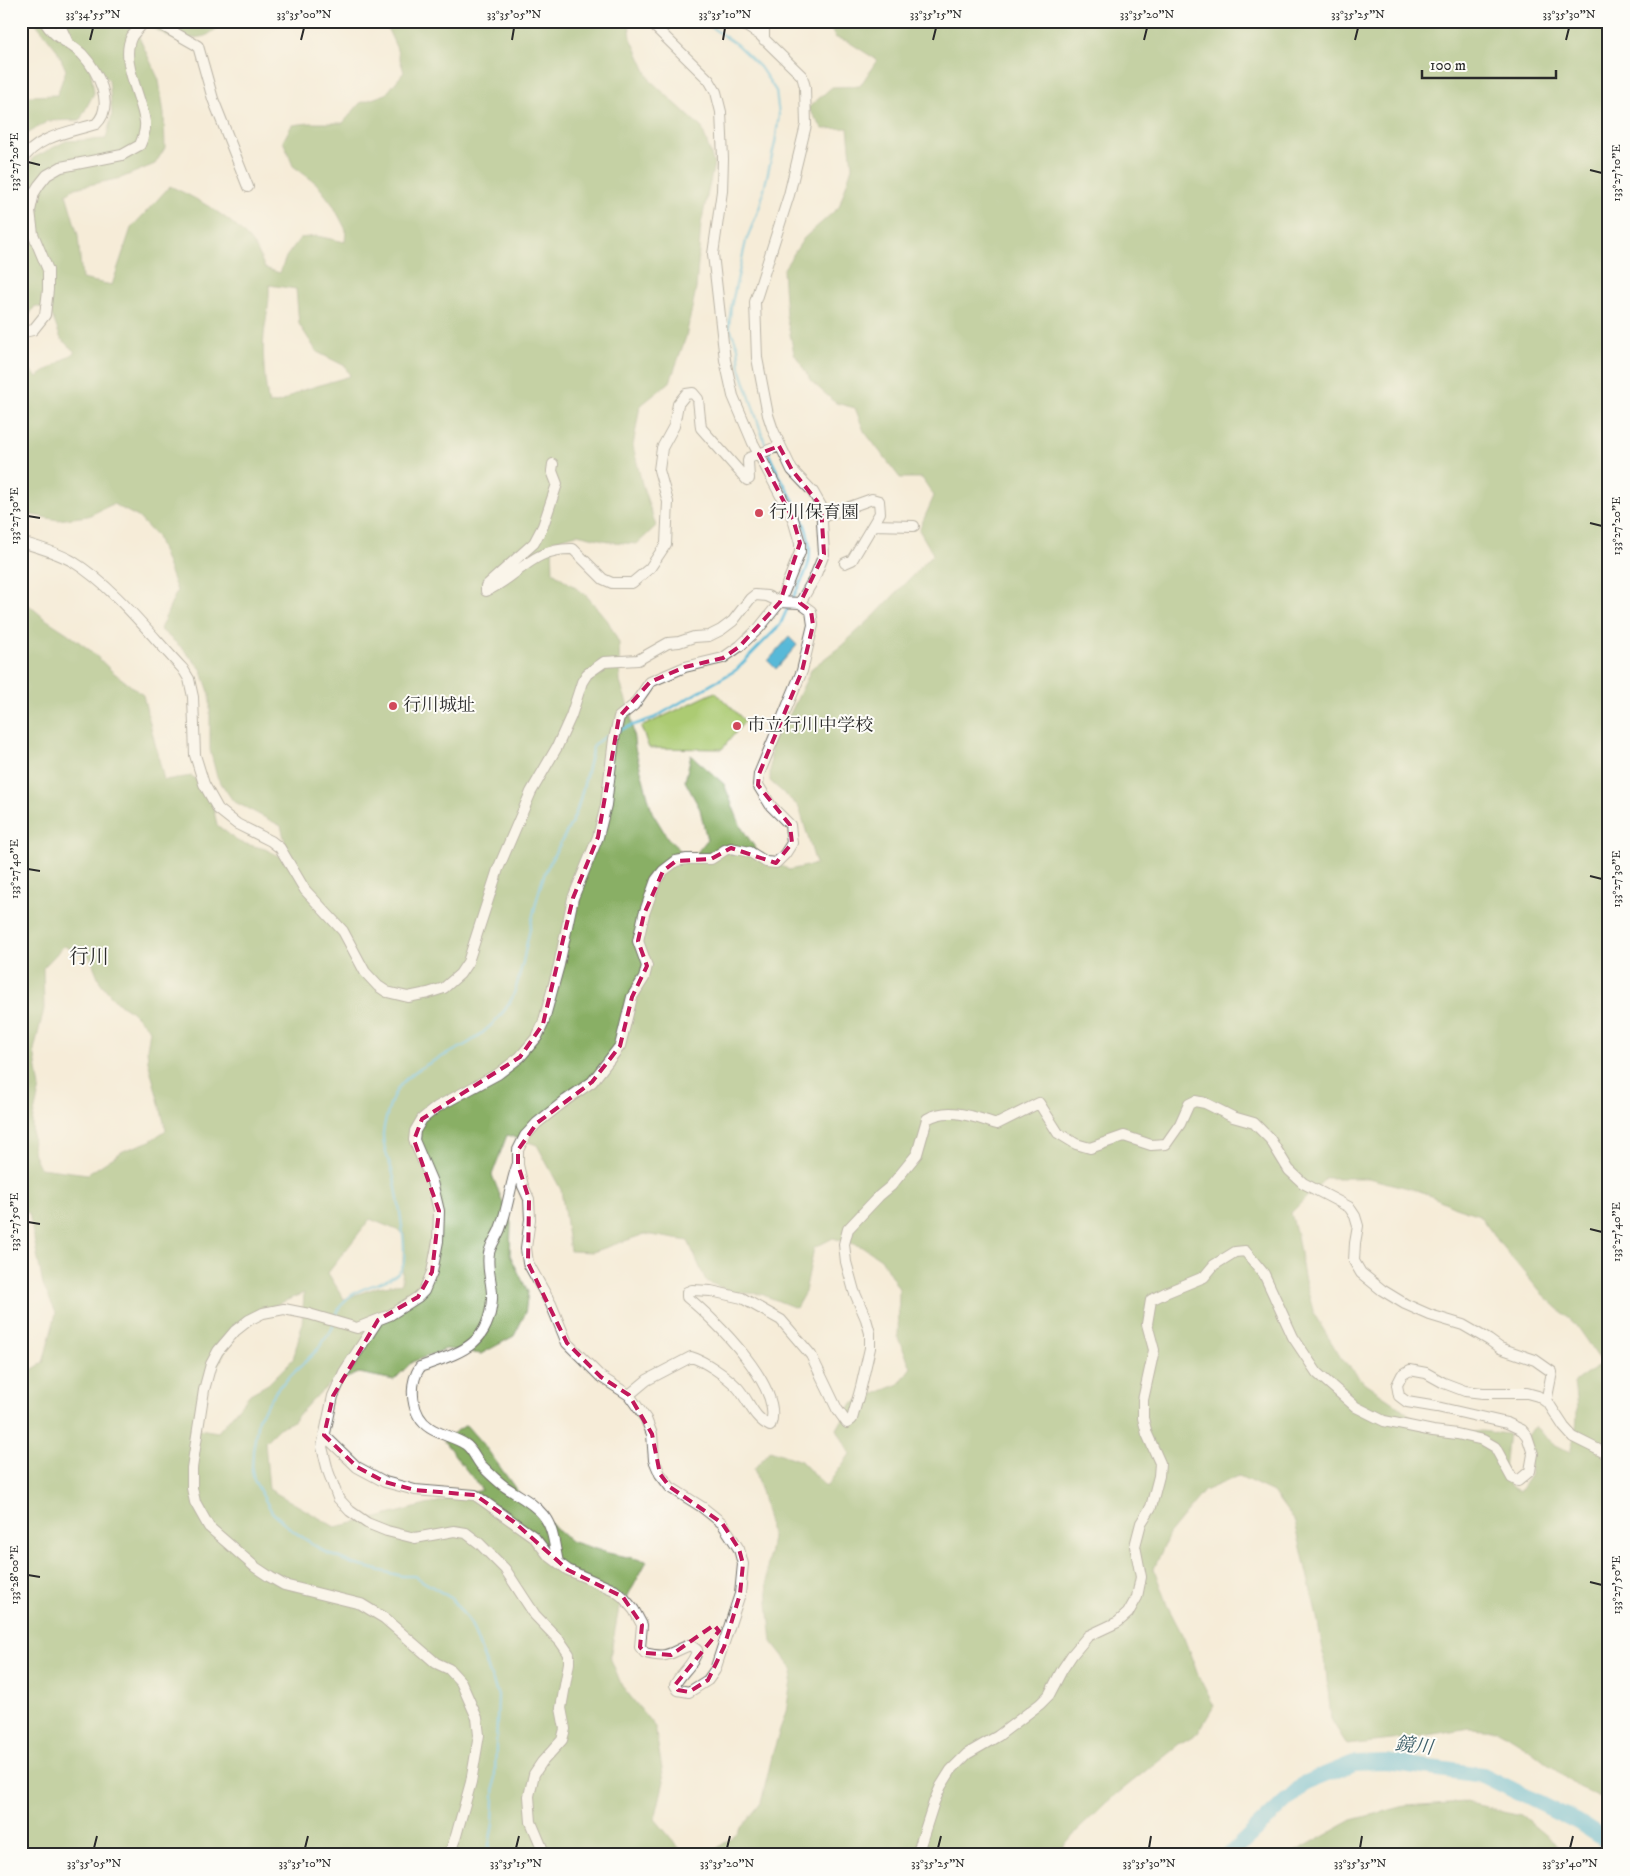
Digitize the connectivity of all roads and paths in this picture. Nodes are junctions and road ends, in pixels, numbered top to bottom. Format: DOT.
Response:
graph roads {
  1 [pos="44,21"];
  2 [pos="58,21"];
  3 [pos="145,21"];
  4 [pos="154,21"];
  5 [pos="649,21"];
  6 [pos="738,21"];
  7 [pos="760,21"];
  8 [pos="764,40"];
  9 [pos="69,46"];
  10 [pos="21,162"];
  11 [pos="248,187"];
  12 [pos="21,265"];
  13 [pos="21,271"];
  14 [pos="21,322"];
  15 [pos="779,446"];
  16 [pos="759,454"];
  17 [pos="553,464"];
  18 [pos="822,517"];
  19 [pos="873,525"];
  20 [pos="914,526"];
  21 [pos="21,542"];
  22 [pos="845,563"];
  23 [pos="780,602"];
  24 [pos="800,603"];
  25 [pos="518,1165"];
  26 [pos="378,1320"];
  27 [pos="629,1395"];
  28 [pos="1546,1402"];
  29 [pos="324,1434"];
  30 [pos="1609,1455"];
  31 [pos="558,1562"];
  32 [pos="449,1855"];
  33 [pos="545,1855"];
  34 [pos="916,1855"];
  1 -- 9 [label="street"];
  2 -- 9 [label="street"];
  3 -- 14 [label="street"];
  4 -- 11 [label="street"];
  5 -- 16 [label="street"];
  6 -- 8 [label="street"];
  7 -- 8 [label="street"];
  8 -- 15 [label="street"];
  9 -- 10 [label="street"];
  12 -- 13 [label="street"];
  15 -- 16 [label="street"];
  15 -- 18 [label="street"];
  16 -- 17 [label="street"];
  16 -- 23 [label="street"];
  18 -- 19 [label="street"];
  18 -- 24 [label="street"];
  19 -- 20 [label="street"];
  19 -- 22 [label="street"];
  21 -- 23 [label="street"];
  23 -- 24 [label="street"];
  23 -- 26 [label="street"];
  24 -- 25 [label="street"];
  25 -- 27 [label="street"];
  25 -- 31 [label="street"];
  26 -- 29 [label="street"];
  26 -- 32 [label="street"];
  27 -- 28 [label="street"];
  27 -- 31 [label="street"];
  28 -- 30 [label="street"];
  28 -- 34 [label="street"];
  29 -- 31 [label="street"];
  29 -- 33 [label="street"];
}
